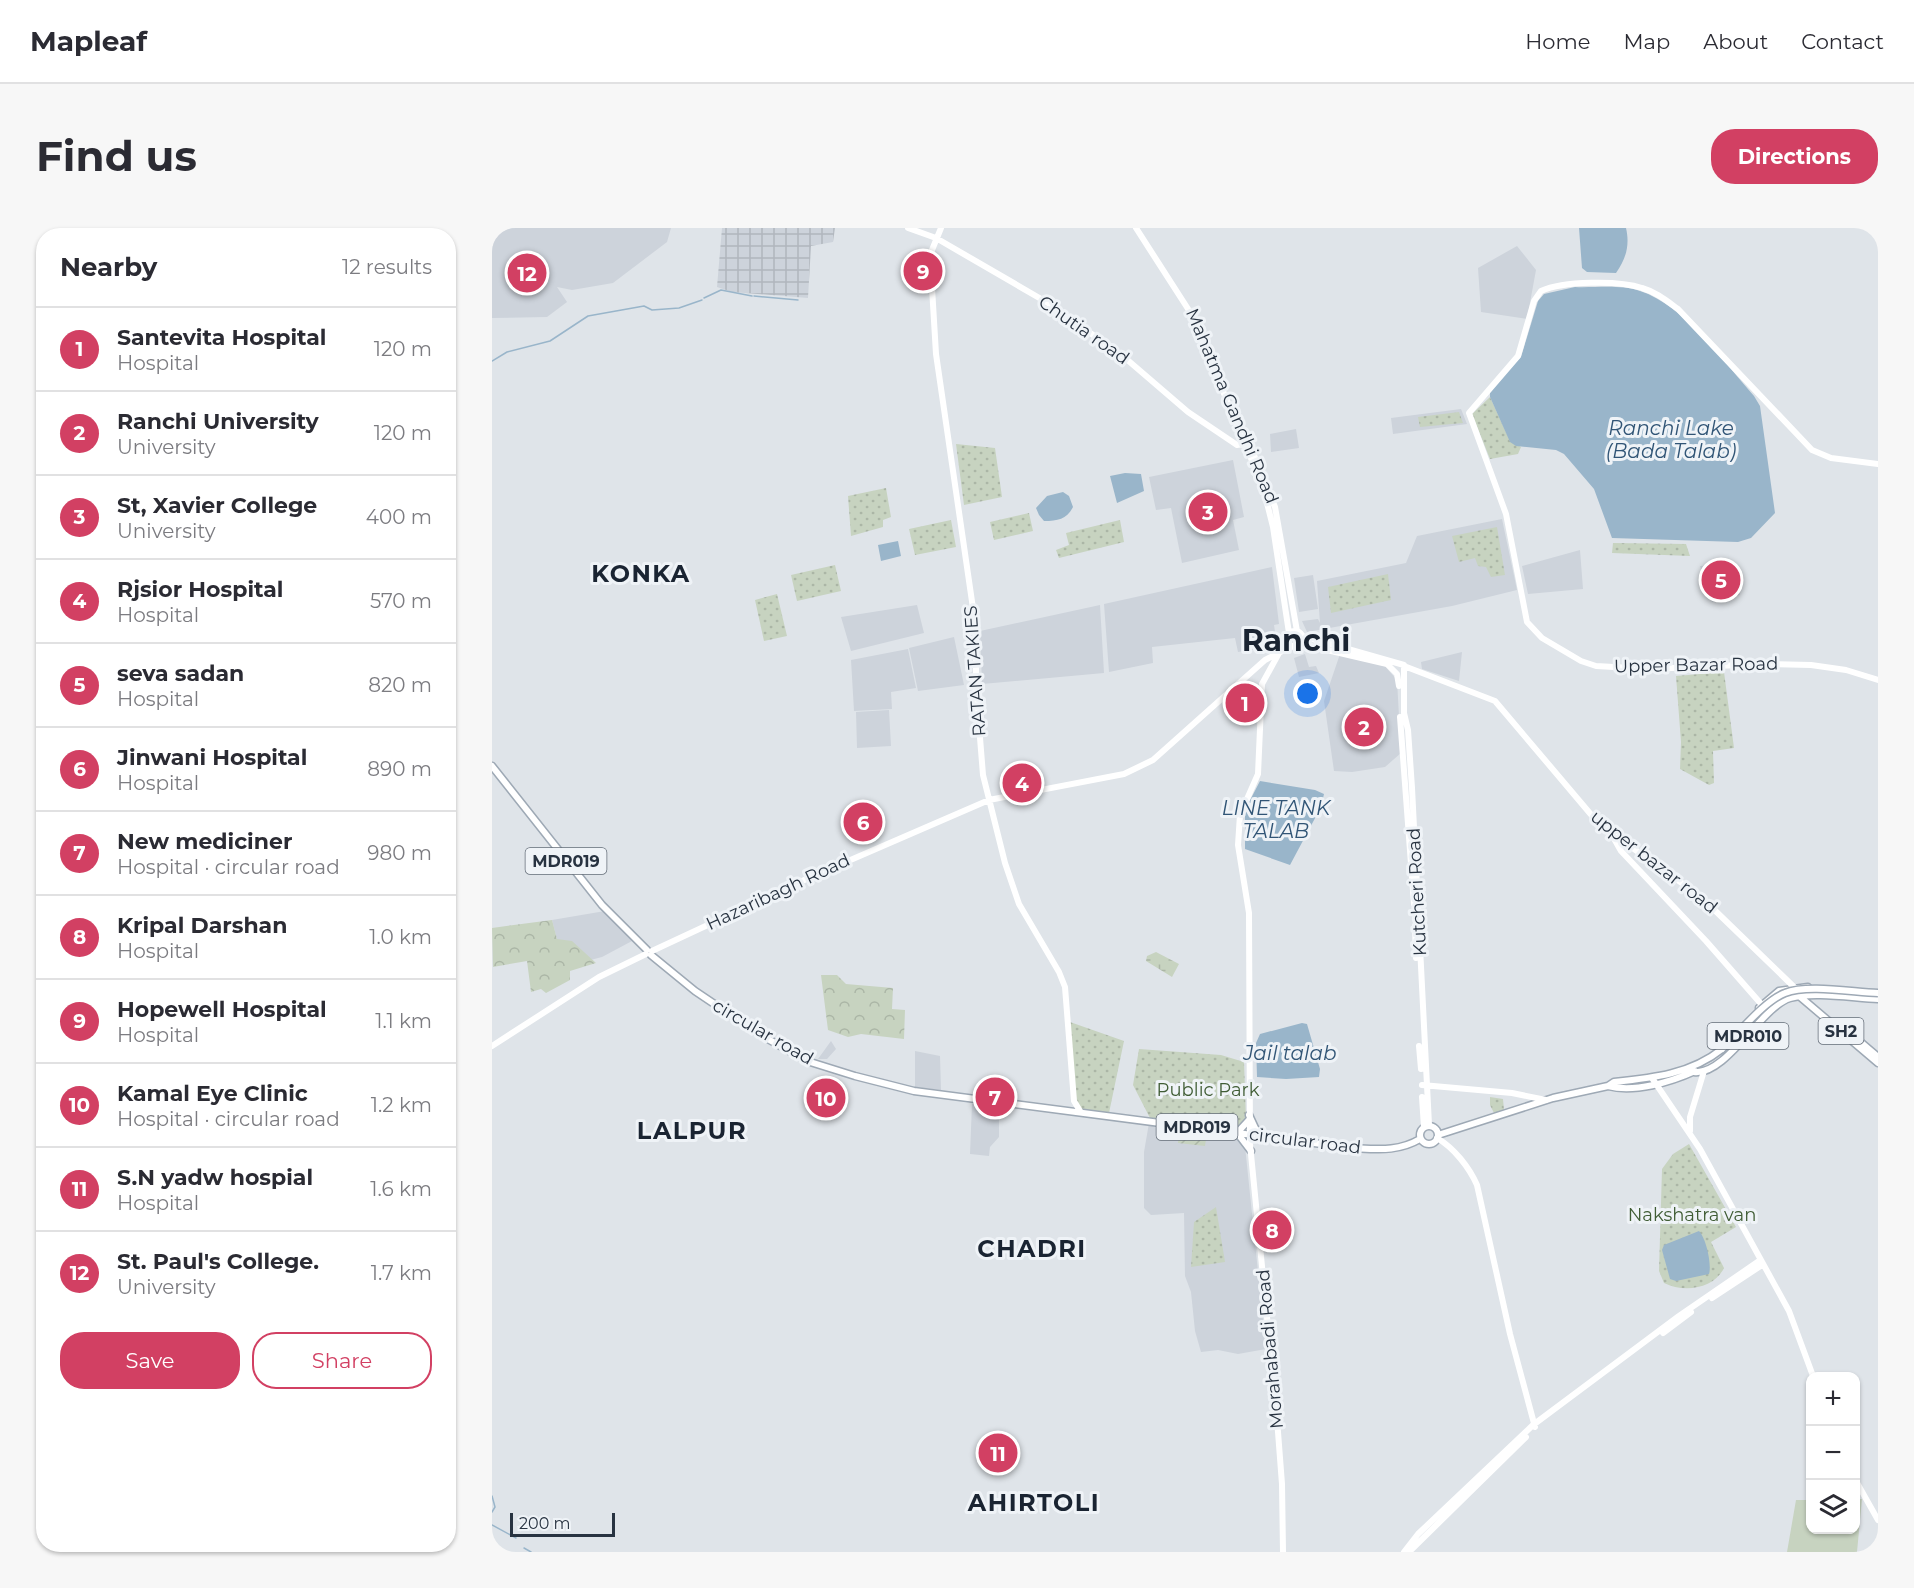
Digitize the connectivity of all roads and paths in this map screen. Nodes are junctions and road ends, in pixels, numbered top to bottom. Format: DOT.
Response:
graph roads {
  1 [pos="908,228"];
  2 [pos="941,228"];
  3 [pos="1136,228"];
  4 [pos="1141,228"];
  5 [pos="936,238"];
  6 [pos="1247,443"];
  7 [pos="1878,464"];
  8 [pos="1297,636"];
  9 [pos="1290,644"];
  10 [pos="1281,651"];
  11 [pos="1402,664"];
  12 [pos="1878,680"];
  13 [pos="492,766"];
  14 [pos="989,800"];
  15 [pos="1612,834"];
  16 [pos="649,953"];
  17 [pos="1791,986"];
  18 [pos="1878,994"];
  19 [pos="1803,996"];
  20 [pos="1762,1005"];
  21 [pos="492,1046"];
  22 [pos="1878,1057"];
  23 [pos="1878,1063"];
  24 [pos="1693,1069"];
  25 [pos="1704,1071"];
  26 [pos="1654,1081"];
  27 [pos="1424,1085"];
  28 [pos="1546,1100"];
  29 [pos="1074,1101"];
  30 [pos="1070,1110"];
  31 [pos="1080,1111"];
  32 [pos="1249,1117"];
  33 [pos="1426,1126"];
  34 [pos="1238,1133"];
  35 [pos="1447,1133"];
  36 [pos="1691,1134"];
  37 [pos="1250,1135"];
  38 [pos="1262,1136"];
  39 [pos="1438,1136"];
  40 [pos="1420,1139"];
  41 [pos="1251,1148"];
  42 [pos="1451,1149"];
  43 [pos="1760,1263"];
  44 [pos="1811,1372"];
  45 [pos="1534,1426"];
  46 [pos="1860,1488"];
  47 [pos="1878,1520"];
  48 [pos="1283,1552"];
  49 [pos="1404,1552"];
  50 [pos="1409,1552"];
  1 -- 5 [label="main road, Chutia road"];
  2 -- 5 [label="main road, RATAN TAKIES"];
  3 -- 6 [label="main road, Mahatma Gandhi Road"];
  4 -- 6 [label="main road, Mahatma Gandhi Road"];
  5 -- 6 [label="main road, Chutia road"];
  5 -- 14 [label="main road, RATAN TAKIES"];
  6 -- 8 [label="main road, Mahatma Gandhi Road"];
  7 -- 12 [label="main road, Upper Bazar Road"];
  8 -- 9 [label="main road, Hazaribagh Road"];
  8 -- 9 [label="main road"];
  8 -- 11 [label="main road, upper bazar road"];
  8 -- 27 [label="main road"];
  9 -- 10 [label="main road, Hazaribagh Road"];
  10 -- 14 [label="main road, Hazaribagh Road"];
  10 -- 32 [label="main road, Morahabadi Road"];
  11 -- 15 [label="main road, upper bazar road"];
  11 -- 27 [label="main road, Kutcheri Road"];
  13 -- 16 [label="main road, circular road / MDR019"];
  14 -- 16 [label="main road, Hazaribagh Road"];
  14 -- 29 [label="main road, RATAN TAKIES"];
  15 -- 17 [label="main road, upper bazar road"];
  15 -- 20 [label="main road, MDR010"];
  16 -- 21 [label="main road, Hazaribagh Road"];
  16 -- 30 [label="main road, circular road / MDR019"];
  17 -- 18 [label="main road"];
  17 -- 19 [label="main road, upper bazar road"];
  17 -- 20 [label="main road, MDR010"];
  18 -- 19 [label="main road"];
  18 -- 24 [label="main road, bridge"];
  19 -- 22 [label="main road, SH2"];
  19 -- 23 [label="main road, SH2"];
  19 -- 25 [label="main road, MDR010"];
  20 -- 24 [label="main road, MDR010"];
  24 -- 25 [label="main road, MDR010"];
  24 -- 26 [label="main road"];
  25 -- 36 [label="main road"];
  26 -- 28 [label="main road"];
  26 -- 36 [label="main road"];
  27 -- 28 [label="main road"];
  27 -- 33 [label="main road"];
  28 -- 35 [label="main road"];
  29 -- 30 [label="main road, RATAN TAKIES"];
  29 -- 31 [label="main road, RATAN TAKIES"];
  30 -- 31 [label="main road, circular road / MDR019"];
  31 -- 34 [label="main road, circular road / MDR019"];
  32 -- 34 [label="main road"];
  32 -- 37 [label="main road, Morahabadi Road"];
  32 -- 38 [label="main road"];
  33 -- 39 [label="main road"];
  33 -- 40 [label="main road"];
  34 -- 37 [label="main road, circular road / MDR019"];
  34 -- 41 [label="main road"];
  35 -- 39 [label="main road"];
  35 -- 42 [label="main road"];
  36 -- 43 [label="main road"];
  37 -- 38 [label="main road, circular road / MDR019"];
  37 -- 41 [label="main road, Morahabadi Road"];
  38 -- 40 [label="main road, circular road / MDR019"];
  38 -- 41 [label="main road"];
  39 -- 40 [label="main road, circular road / MDR019"];
  39 -- 42 [label="main road"];
  41 -- 48 [label="main road, Morahabadi Road"];
  42 -- 45 [label="main road"];
  43 -- 44 [label="main road"];
  43 -- 45 [label="main road"];
  45 -- 49 [label="main road"];
  45 -- 50 [label="main road"];
  46 -- 47 [label="main road"];
}
